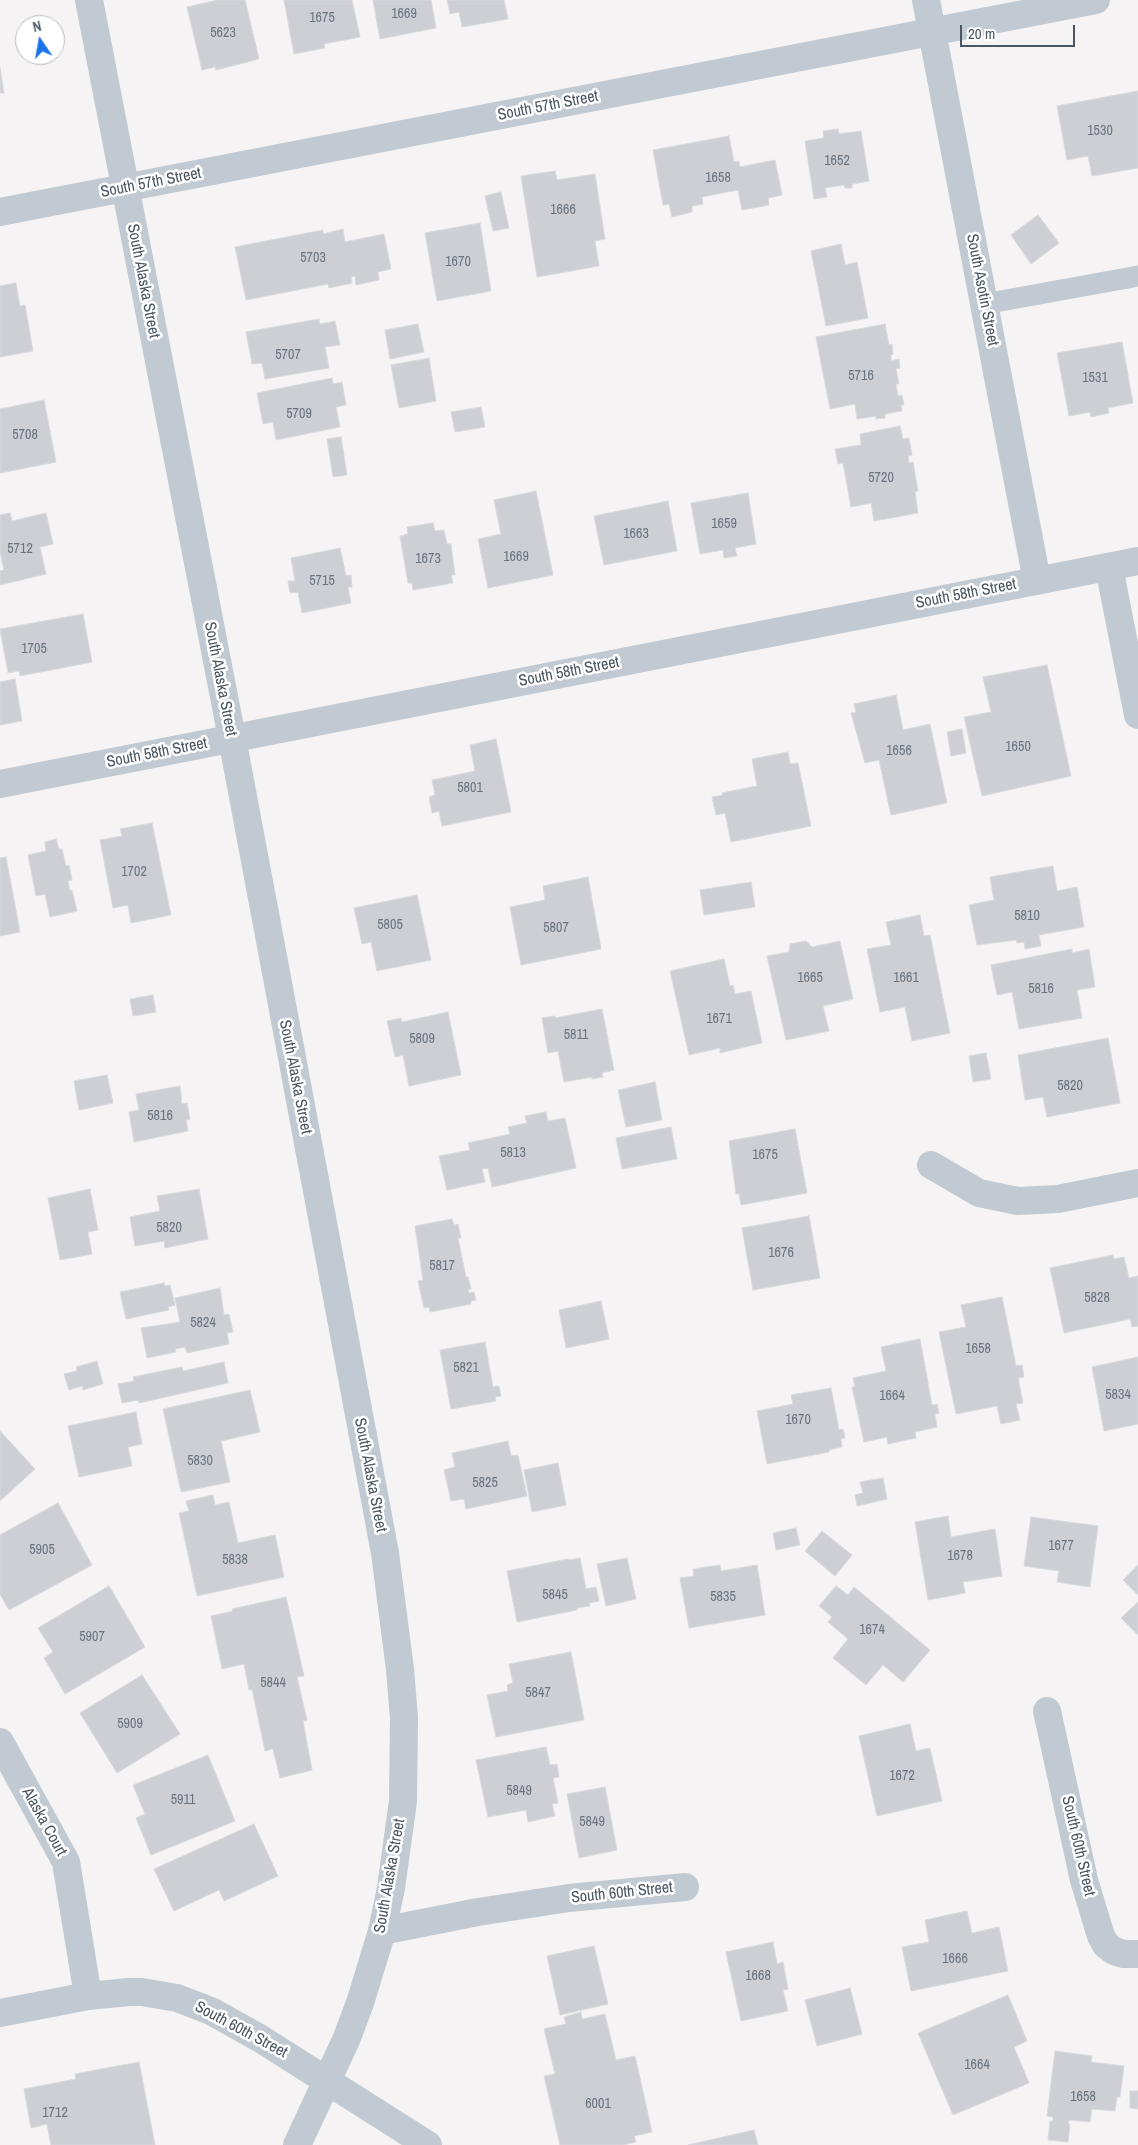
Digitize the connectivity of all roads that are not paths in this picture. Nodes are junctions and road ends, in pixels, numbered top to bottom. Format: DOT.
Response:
graph roads {
  1 [pos="89,0"];
  2 [pos="926,0"];
  3 [pos="1096,0"];
  4 [pos="933,32"];
  5 [pos="125,188"];
  6 [pos="0,212"];
  7 [pos="1138,276"];
  8 [pos="984,304"];
  9 [pos="1138,561"];
  10 [pos="1109,567"];
  11 [pos="1036,581"];
  12 [pos="1138,715"];
  13 [pos="232,738"];
  14 [pos="0,784"];
  15 [pos="931,1165"];
  16 [pos="1138,1183"];
  17 [pos="1048,1711"];
  18 [pos="0,1742"];
  19 [pos="684,1887"];
  20 [pos="382,1931"];
  21 [pos="1138,1954"];
  22 [pos="88,1996"];
  23 [pos="0,2013"];
  24 [pos="328,2080"];
  25 [pos="297,2145"];
  26 [pos="428,2145"];
  1 -- 5 [label="street, South Alaska Street"];
  2 -- 4 [label="street, South Asotin Street"];
  3 -- 4 [label="street, South 57th Street"];
  4 -- 5 [label="street, South 57th Street"];
  4 -- 8 [label="street, South Asotin Street"];
  5 -- 6 [label="street, South 57th Street"];
  5 -- 13 [label="street, South Alaska Street"];
  7 -- 8 [label="lane"];
  8 -- 11 [label="street, South Asotin Street"];
  9 -- 10 [label="street, South 58th Street"];
  10 -- 11 [label="street, South 58th Street"];
  10 -- 12 [label="street"];
  11 -- 13 [label="street, South 58th Street"];
  13 -- 14 [label="street, South 58th Street"];
  13 -- 20 [label="street, South Alaska Street"];
  15 -- 16 [label="street"];
  17 -- 21 [label="street, South 60th Street"];
  18 -- 22 [label="street, Alaska Court"];
  19 -- 20 [label="street, South 60th Street"];
  20 -- 24 [label="street, South Alaska Street"];
  22 -- 23 [label="street, South 60th Street"];
  22 -- 24 [label="street, South 60th Street"];
  24 -- 25 [label="street, South Alaska Street"];
  24 -- 26 [label="street, South 60th Street"];
}
